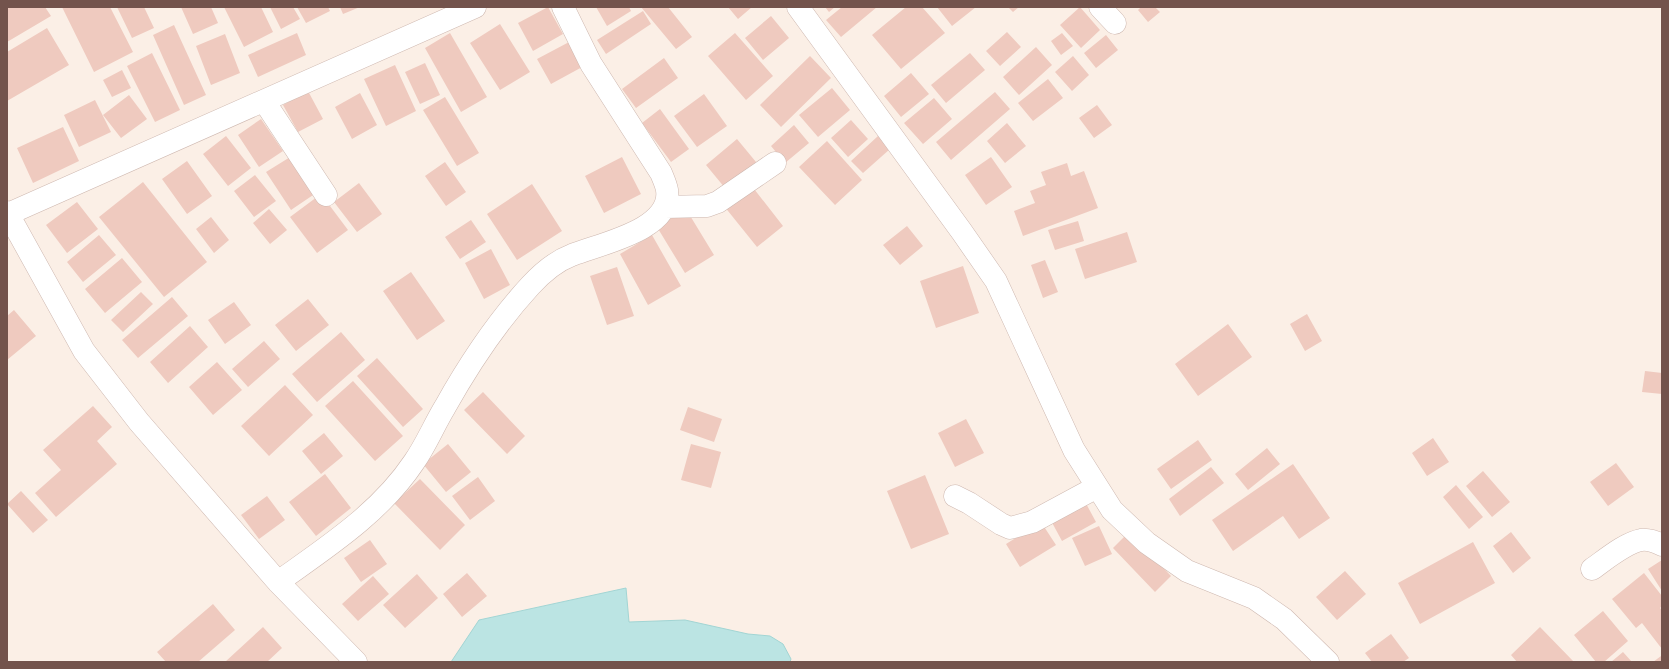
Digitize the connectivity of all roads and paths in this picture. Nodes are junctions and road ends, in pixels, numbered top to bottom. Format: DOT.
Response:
graph roads {
  1 [pos="563,7"];
  2 [pos="798,7"];
  3 [pos="1100,7"];
  4 [pos="464,9"];
  5 [pos="1115,23"];
  6 [pos="264,101"];
  7 [pos="775,163"];
  8 [pos="326,194"];
  9 [pos="665,207"];
  10 [pos="8,213"];
  11 [pos="1097,487"];
  12 [pos="955,496"];
  13 [pos="1662,545"];
  14 [pos="1592,569"];
  15 [pos="278,582"];
  16 [pos="356,662"];
  17 [pos="1328,662"];
  1 -- 9 [label="street"];
  2 -- 11 [label="street"];
  3 -- 5 [label="street"];
  4 -- 6 [label="street"];
  6 -- 8 [label="street"];
  6 -- 10 [label="street"];
  7 -- 9 [label="street"];
  9 -- 15 [label="street"];
  10 -- 15 [label="street"];
  11 -- 12 [label="street"];
  11 -- 17 [label="street"];
  13 -- 14 [label="street"];
  15 -- 16 [label="street"];
}
